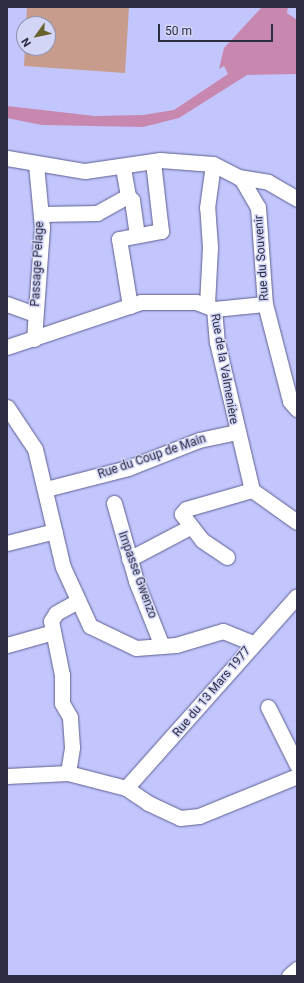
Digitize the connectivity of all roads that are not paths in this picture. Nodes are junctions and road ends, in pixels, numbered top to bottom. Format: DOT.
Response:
graph roads {
  1 [pos="7,158"];
  2 [pos="153,162"];
  3 [pos="214,164"];
  4 [pos="36,165"];
  5 [pos="122,167"];
  6 [pos="241,178"];
  7 [pos="128,196"];
  8 [pos="297,198"];
  9 [pos="41,214"];
  10 [pos="137,235"];
  11 [pos="7,304"];
  12 [pos="265,304"];
  13 [pos="130,306"];
  14 [pos="210,307"];
  15 [pos="35,314"];
  16 [pos="34,339"];
  17 [pos="7,347"];
  18 [pos="7,407"];
  19 [pos="297,410"];
  20 [pos="236,432"];
  21 [pos="46,489"];
  22 [pos="252,490"];
  23 [pos="114,503"];
  24 [pos="297,522"];
  25 [pos="190,527"];
  26 [pos="55,531"];
  27 [pos="7,543"];
  28 [pos="227,557"];
  29 [pos="130,559"];
  30 [pos="297,596"];
  31 [pos="78,601"];
  32 [pos="53,632"];
  33 [pos="253,643"];
  34 [pos="7,645"];
  35 [pos="162,646"];
  36 [pos="268,707"];
  37 [pos="297,765"];
  38 [pos="68,773"];
  39 [pos="7,776"];
  40 [pos="297,776"];
  41 [pos="126,788"];
  42 [pos="297,968"];
  43 [pos="289,976"];
  1 -- 4 [label="street"];
  2 -- 3 [label="street"];
  2 -- 5 [label="street"];
  2 -- 10 [label="street"];
  3 -- 6 [label="street"];
  3 -- 14 [label="street"];
  4 -- 5 [label="street"];
  4 -- 9 [label="street, Passage Pelage"];
  5 -- 7 [label="street"];
  6 -- 8 [label="street"];
  6 -- 12 [label="street, Rue du Souvenir"];
  7 -- 9 [label="street"];
  7 -- 10 [label="street"];
  9 -- 15 [label="street, Passage Pelage"];
  10 -- 13 [label="street"];
  11 -- 15 [label="street"];
  12 -- 14 [label="street"];
  12 -- 19 [label="street, Rue du Souvenir"];
  13 -- 14 [label="street, Rue de la Valmenière"];
  13 -- 16 [label="street, Rue de la Valmenière"];
  14 -- 20 [label="street, Rue de la Valmenière"];
  15 -- 16 [label="street, Passage Pelage"];
  16 -- 17 [label="street, Rue de la Valmenière"];
  18 -- 21 [label="street"];
  20 -- 21 [label="street, Rue du Coup de Main"];
  20 -- 22 [label="street, Rue de la Valmenière"];
  21 -- 26 [label="street"];
  22 -- 24 [label="street"];
  22 -- 25 [label="street"];
  23 -- 29 [label="street, Impasse Gwenzo"];
  25 -- 28 [label="street"];
  25 -- 29 [label="street"];
  26 -- 27 [label="street"];
  26 -- 31 [label="street"];
  29 -- 35 [label="street, Impasse Gwenzo"];
  30 -- 33 [label="street, Rue du 13 Mars 1977"];
  31 -- 32 [label="street"];
  31 -- 35 [label="street"];
  32 -- 34 [label="street"];
  32 -- 38 [label="street"];
  33 -- 35 [label="street"];
  33 -- 41 [label="street, Rue du 13 Mars 1977"];
  36 -- 37 [label="street"];
  38 -- 39 [label="street"];
  38 -- 41 [label="street"];
  40 -- 41 [label="street"];
  42 -- 43 [label="street"];
}
